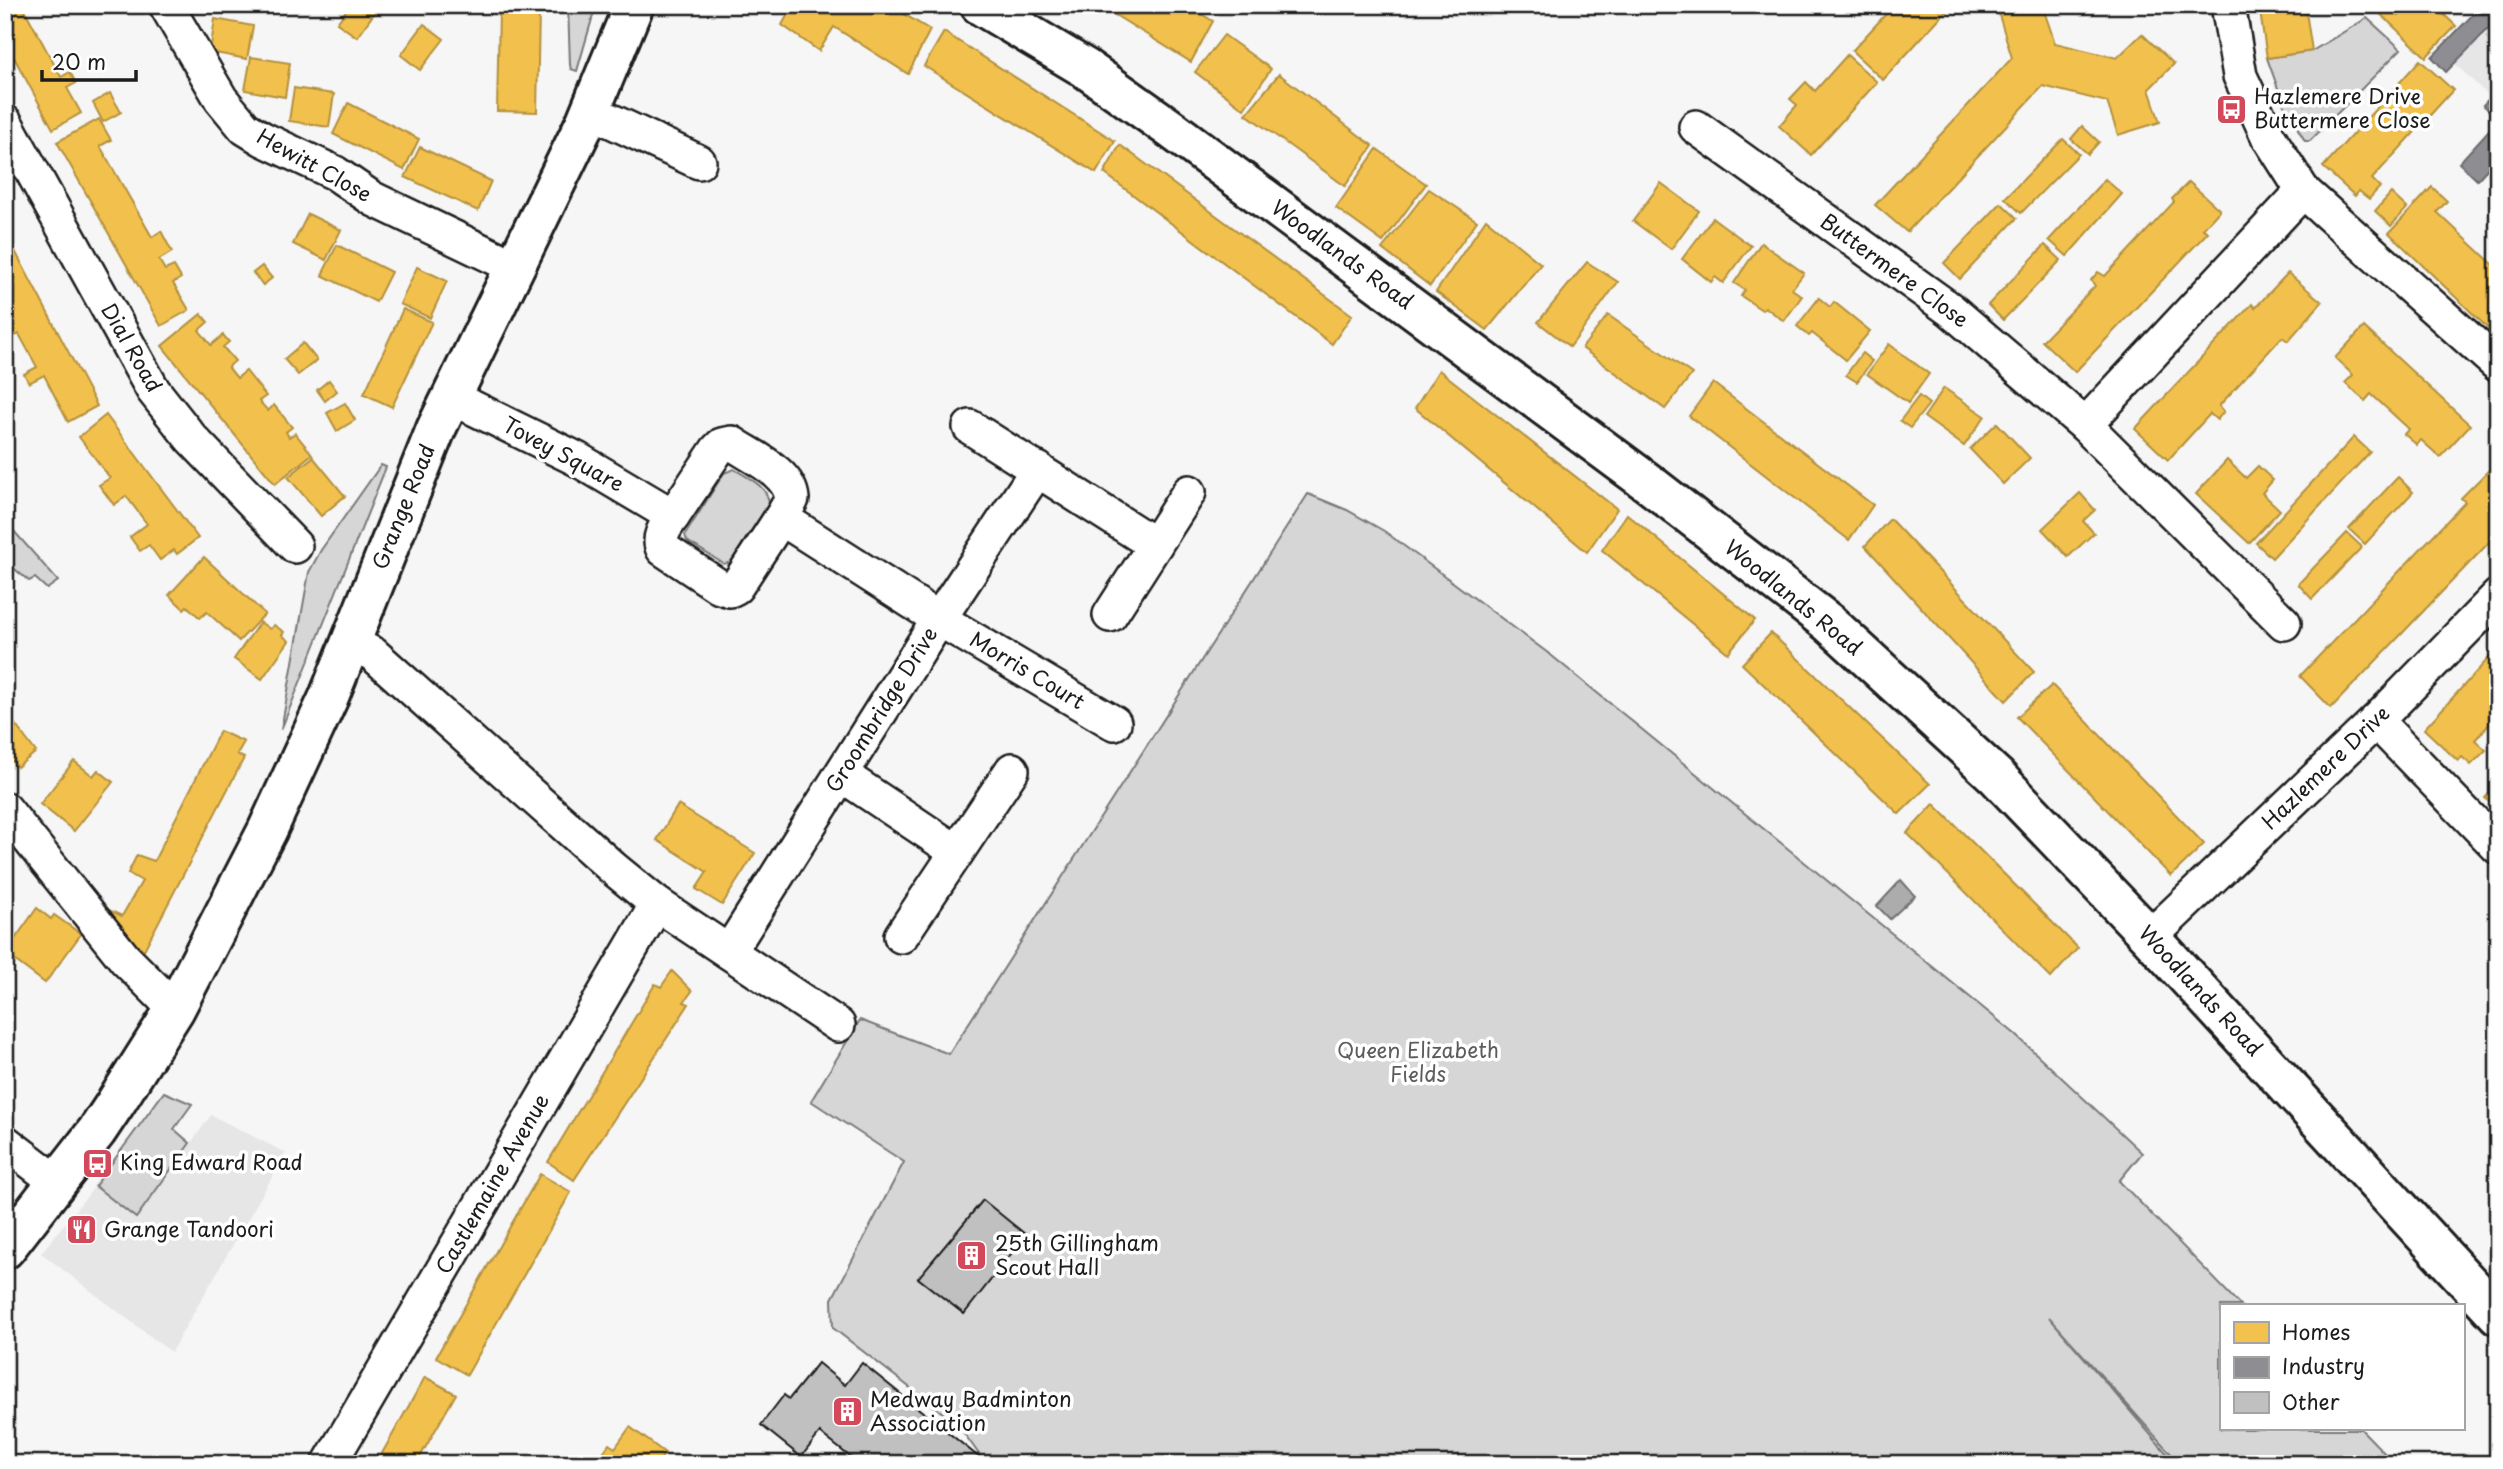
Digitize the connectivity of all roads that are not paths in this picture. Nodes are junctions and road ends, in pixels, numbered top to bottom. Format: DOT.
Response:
graph roads {
  1 [pos="166,5"];
  2 [pos="634,5"];
  3 [pos="980,5"];
  4 [pos="2228,5"];
  5 [pos="590,111"];
  6 [pos="5,122"];
  7 [pos="1696,127"];
  8 [pos="699,162"];
  9 [pos="2303,191"];
  10 [pos="515,267"];
  11 [pos="2498,365"];
  12 [pos="451,397"];
  13 [pos="2085,425"];
  14 [pos="970,427"];
  15 [pos="1038,469"];
  16 [pos="1189,492"];
  17 [pos="673,516"];
  18 [pos="781,518"];
  19 [pos="1155,545"];
  20 [pos="295,546"];
  21 [pos="2498,596"];
  22 [pos="1111,615"];
  23 [pos="939,619"];
  24 [pos="2284,623"];
  25 [pos="351,643"];
  26 [pos="2376,721"];
  27 [pos="1114,723"];
  28 [pos="1012,770"];
  29 [pos="842,775"];
  30 [pos="5,809"];
  31 [pos="2498,847"];
  32 [pos="957,852"];
  33 [pos="657,904"];
  34 [pos="901,936"];
  35 [pos="2150,937"];
  36 [pos="729,952"];
  37 [pos="174,1009"];
  38 [pos="838,1025"];
  39 [pos="5,1142"];
  40 [pos="57,1182"];
  41 [pos="5,1249"];
  42 [pos="2498,1315"];
  43 [pos="329,1464"];
  1 -- 10 [label="street, Hewitt Close"];
  2 -- 5 [label="street, Grange Road"];
  3 -- 35 [label="street, Woodlands Road"];
  4 -- 9 [label="street"];
  5 -- 8 [label="street"];
  5 -- 10 [label="street, Grange Road"];
  6 -- 20 [label="street, Dial Road"];
  7 -- 13 [label="street, Buttermere Close"];
  9 -- 11 [label="street"];
  9 -- 13 [label="street"];
  10 -- 12 [label="street, Grange Road"];
  12 -- 17 [label="street, Tovey Square"];
  12 -- 25 [label="street, Grange Road"];
  13 -- 24 [label="street, Buttermere Close"];
  14 -- 15 [label="street"];
  15 -- 19 [label="street"];
  15 -- 23 [label="street, Groombridge Drive"];
  16 -- 19 [label="street"];
  17 -- 18 [label="street"];
  17 -- 18 [label="street"];
  18 -- 23 [label="street"];
  19 -- 22 [label="street"];
  21 -- 26 [label="street, Hazlemere Drive"];
  23 -- 27 [label="street, Morris Court"];
  23 -- 29 [label="street, Groombridge Drive"];
  25 -- 33 [label="street"];
  25 -- 37 [label="street, Grange Road"];
  26 -- 31 [label="street"];
  26 -- 35 [label="street, Hazlemere Drive"];
  28 -- 32 [label="street"];
  29 -- 32 [label="street"];
  29 -- 36 [label="street, Groombridge Drive"];
  30 -- 37 [label="street"];
  32 -- 34 [label="street"];
  33 -- 36 [label="street"];
  33 -- 43 [label="street, Castlemaine Avenue"];
  35 -- 42 [label="street, Woodlands Road"];
  36 -- 38 [label="street"];
  37 -- 40 [label="street, Grange Road"];
  39 -- 40 [label="street"];
  40 -- 41 [label="street, Grange Road"];
}
